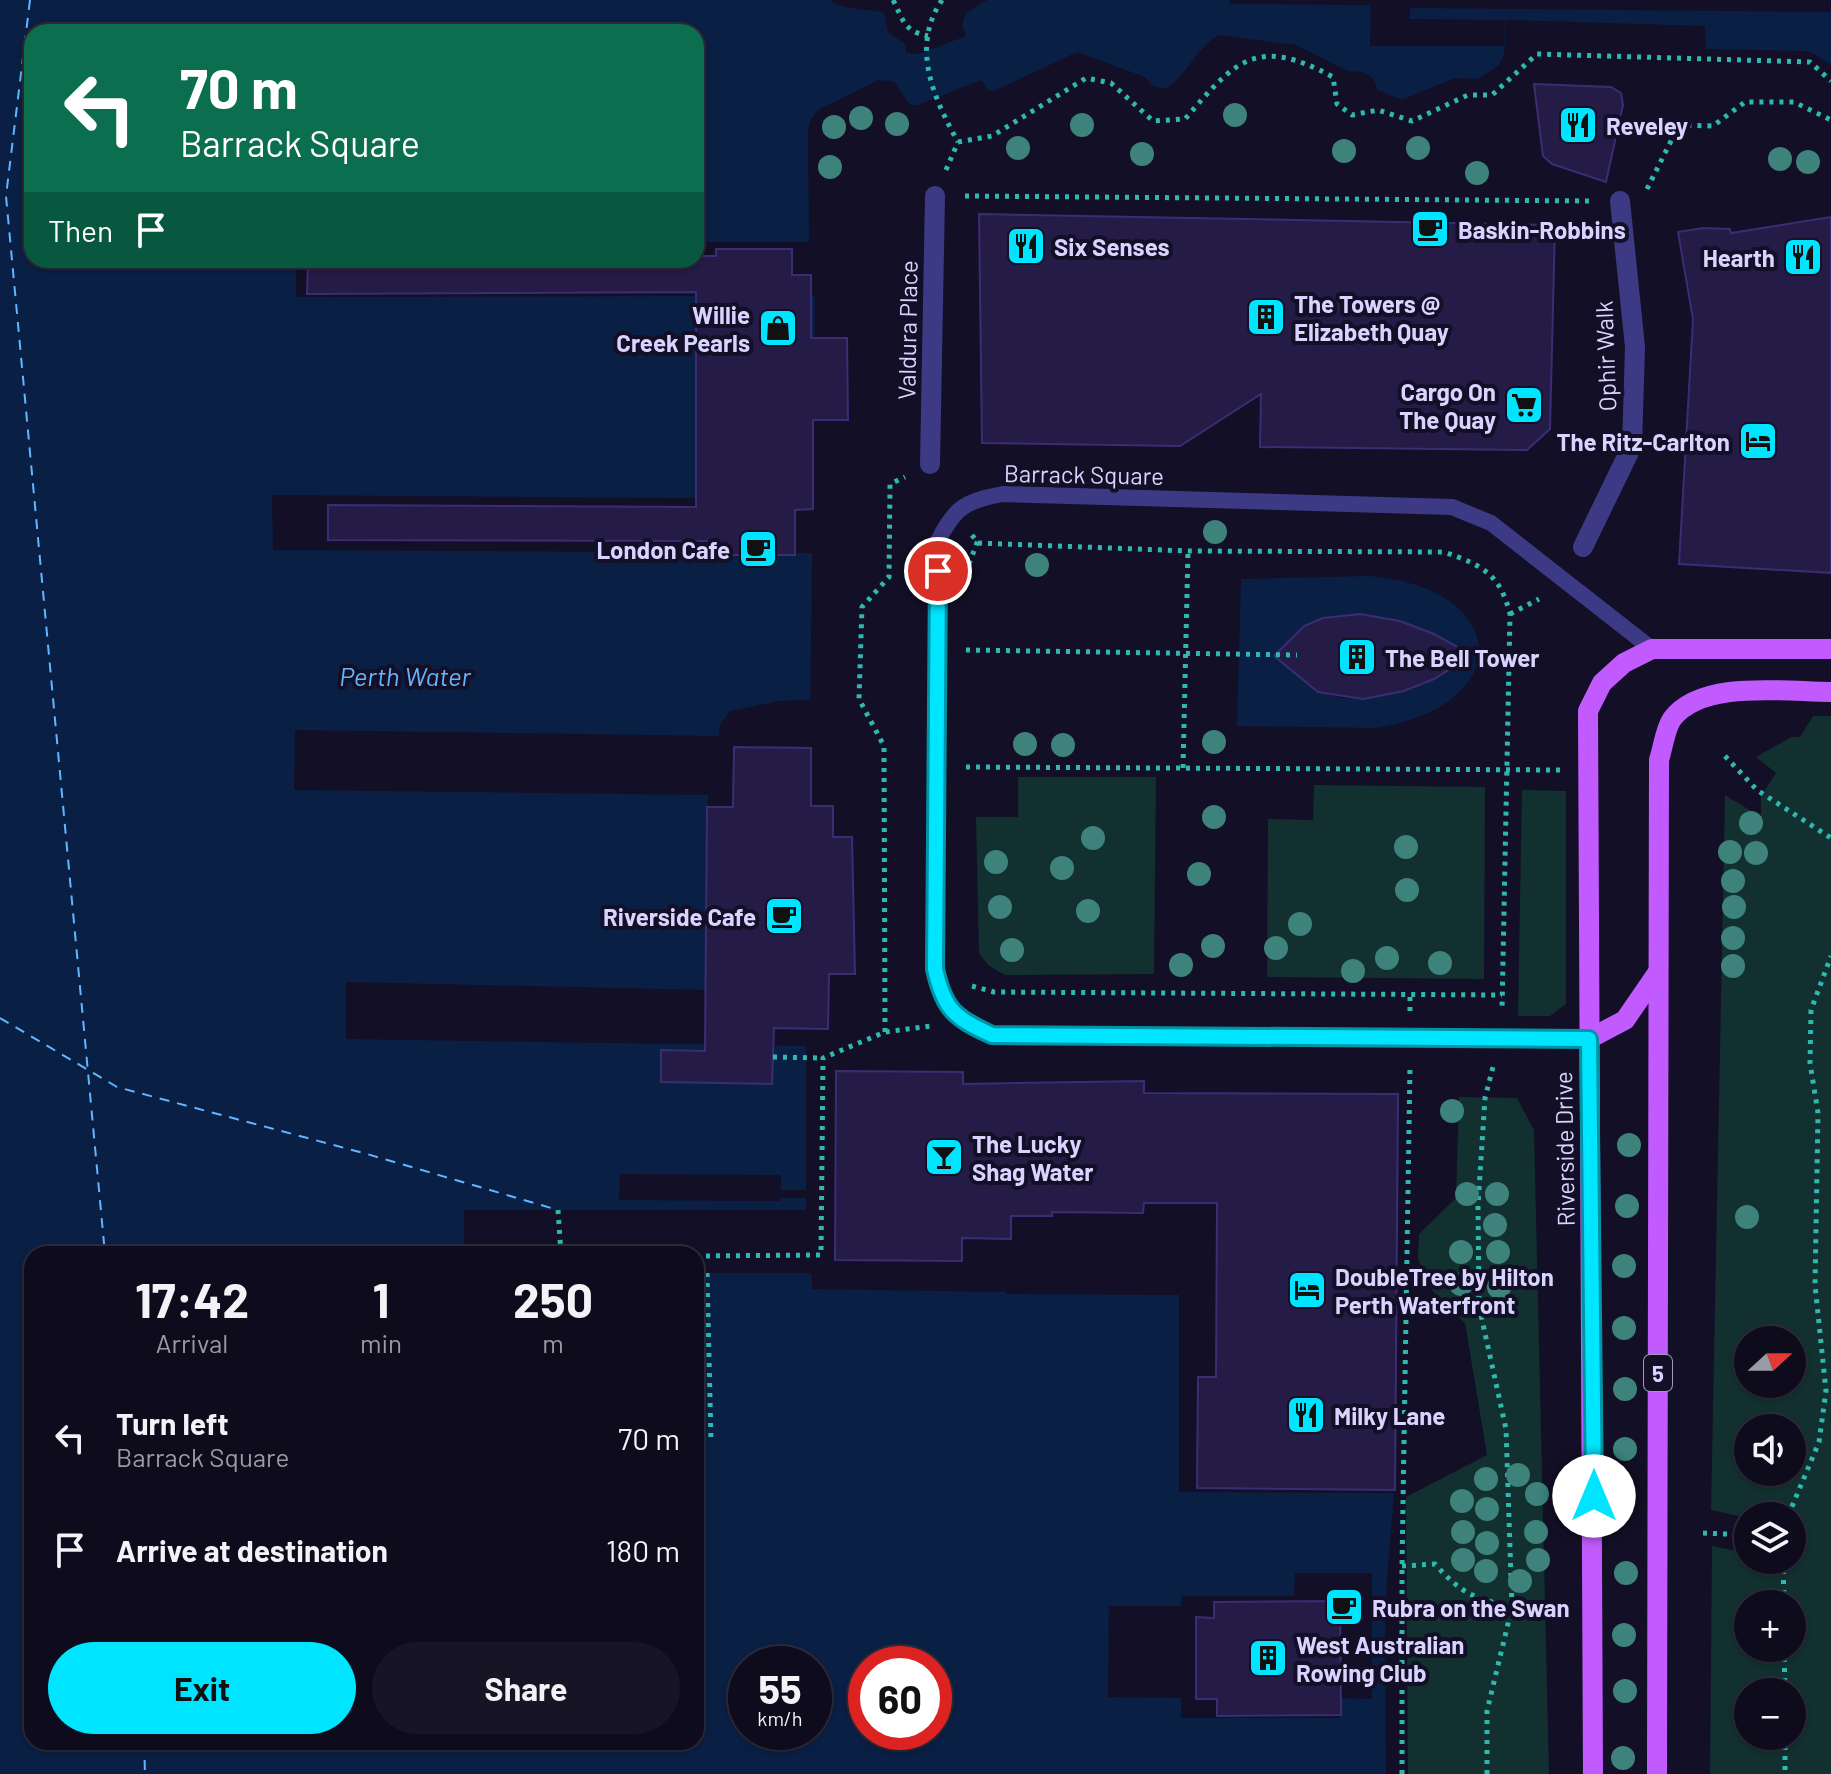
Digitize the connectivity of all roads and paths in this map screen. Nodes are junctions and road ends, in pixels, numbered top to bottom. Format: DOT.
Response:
graph roads {
  1 [pos="893,0"];
  2 [pos="942,0"];
  3 [pos="936,3"];
  4 [pos="928,36"];
  5 [pos="1831,81"];
  6 [pos="1831,120"];
  7 [pos="935,196"];
  8 [pos="1620,201"];
  9 [pos="930,464"];
  10 [pos="952,513"];
  11 [pos="1583,547"];
  12 [pos="1188,551"];
  13 [pos="1539,599"];
  14 [pos="1510,614"];
  15 [pos="1652,649"];
  16 [pos="1831,649"];
  17 [pos="963,650"];
  18 [pos="1184,654"];
  19 [pos="1297,655"];
  20 [pos="1831,692"];
  21 [pos="1725,756"];
  22 [pos="961,767"];
  23 [pos="1183,768"];
  24 [pos="1505,769"];
  25 [pos="1566,770"];
  26 [pos="1831,838"];
  27 [pos="1831,956"];
  28 [pos="1658,972"];
  29 [pos="972,986"];
  30 [pos="1502,995"];
  31 [pos="1410,997"];
  32 [pos="954,1015"];
  33 [pos="885,1032"];
  34 [pos="1411,1035"];
  35 [pos="1502,1036"];
  36 [pos="1589,1039"];
  37 [pos="773,1057"];
  38 [pos="823,1058"];
  39 [pos="558,1210"];
  40 [pos="560,1246"];
  41 [pos="704,1256"];
  42 [pos="707,1273"];
  43 [pos="711,1442"];
  44 [pos="1794,1502"];
  45 [pos="1703,1533"];
  46 [pos="1734,1534"];
  47 [pos="1402,1566"];
  48 [pos="1512,1607"];
  49 [pos="1785,1750"];
  50 [pos="1402,1774"];
  51 [pos="1487,1774"];
  52 [pos="1593,1774"];
  53 [pos="1657,1774"];
  54 [pos="1785,1774"];
  1 -- 4 [label="path"];
  2 -- 3 [label="path"];
  3 -- 4 [label="path"];
  4 -- 5 [label="path"];
  6 -- 8 [label="path"];
  7 -- 8 [label="path"];
  7 -- 9 [label="street, Valdura Place"];
  8 -- 11 [label="street, Ophir Walk"];
  9 -- 33 [label="path"];
  10 -- 12 [label="path"];
  10 -- 15 [label="lane, Barrack Square"];
  10 -- 32 [label="lane"];
  12 -- 14 [label="path"];
  12 -- 18 [label="path"];
  13 -- 14 [label="path"];
  14 -- 24 [label="path"];
  15 -- 16 [label="main road"];
  15 -- 36 [label="main road, Riverside Drive"];
  17 -- 18 [label="path"];
  18 -- 19 [label="path"];
  18 -- 23 [label="path"];
  20 -- 28 [label="main road, 5"];
  21 -- 26 [label="path"];
  22 -- 23 [label="path"];
  23 -- 24 [label="path"];
  24 -- 25 [label="path"];
  24 -- 30 [label="path"];
  27 -- 44 [label="path"];
  28 -- 36 [label="main road"];
  28 -- 53 [label="main road, 5"];
  29 -- 31 [label="path"];
  30 -- 31 [label="path"];
  30 -- 35 [label="path"];
  31 -- 34 [label="path"];
  32 -- 33 [label="path"];
  32 -- 34 [label="lane"];
  33 -- 38 [label="path"];
  34 -- 35 [label="lane"];
  34 -- 47 [label="path"];
  35 -- 36 [label="lane"];
  35 -- 48 [label="path"];
  36 -- 52 [label="main road, Riverside Drive"];
  37 -- 38 [label="path"];
  38 -- 41 [label="path"];
  39 -- 40 [label="path"];
  42 -- 43 [label="path"];
  45 -- 46 [label="path"];
  47 -- 48 [label="path"];
  47 -- 50 [label="path"];
  48 -- 51 [label="path"];
  49 -- 54 [label="path"];
}
